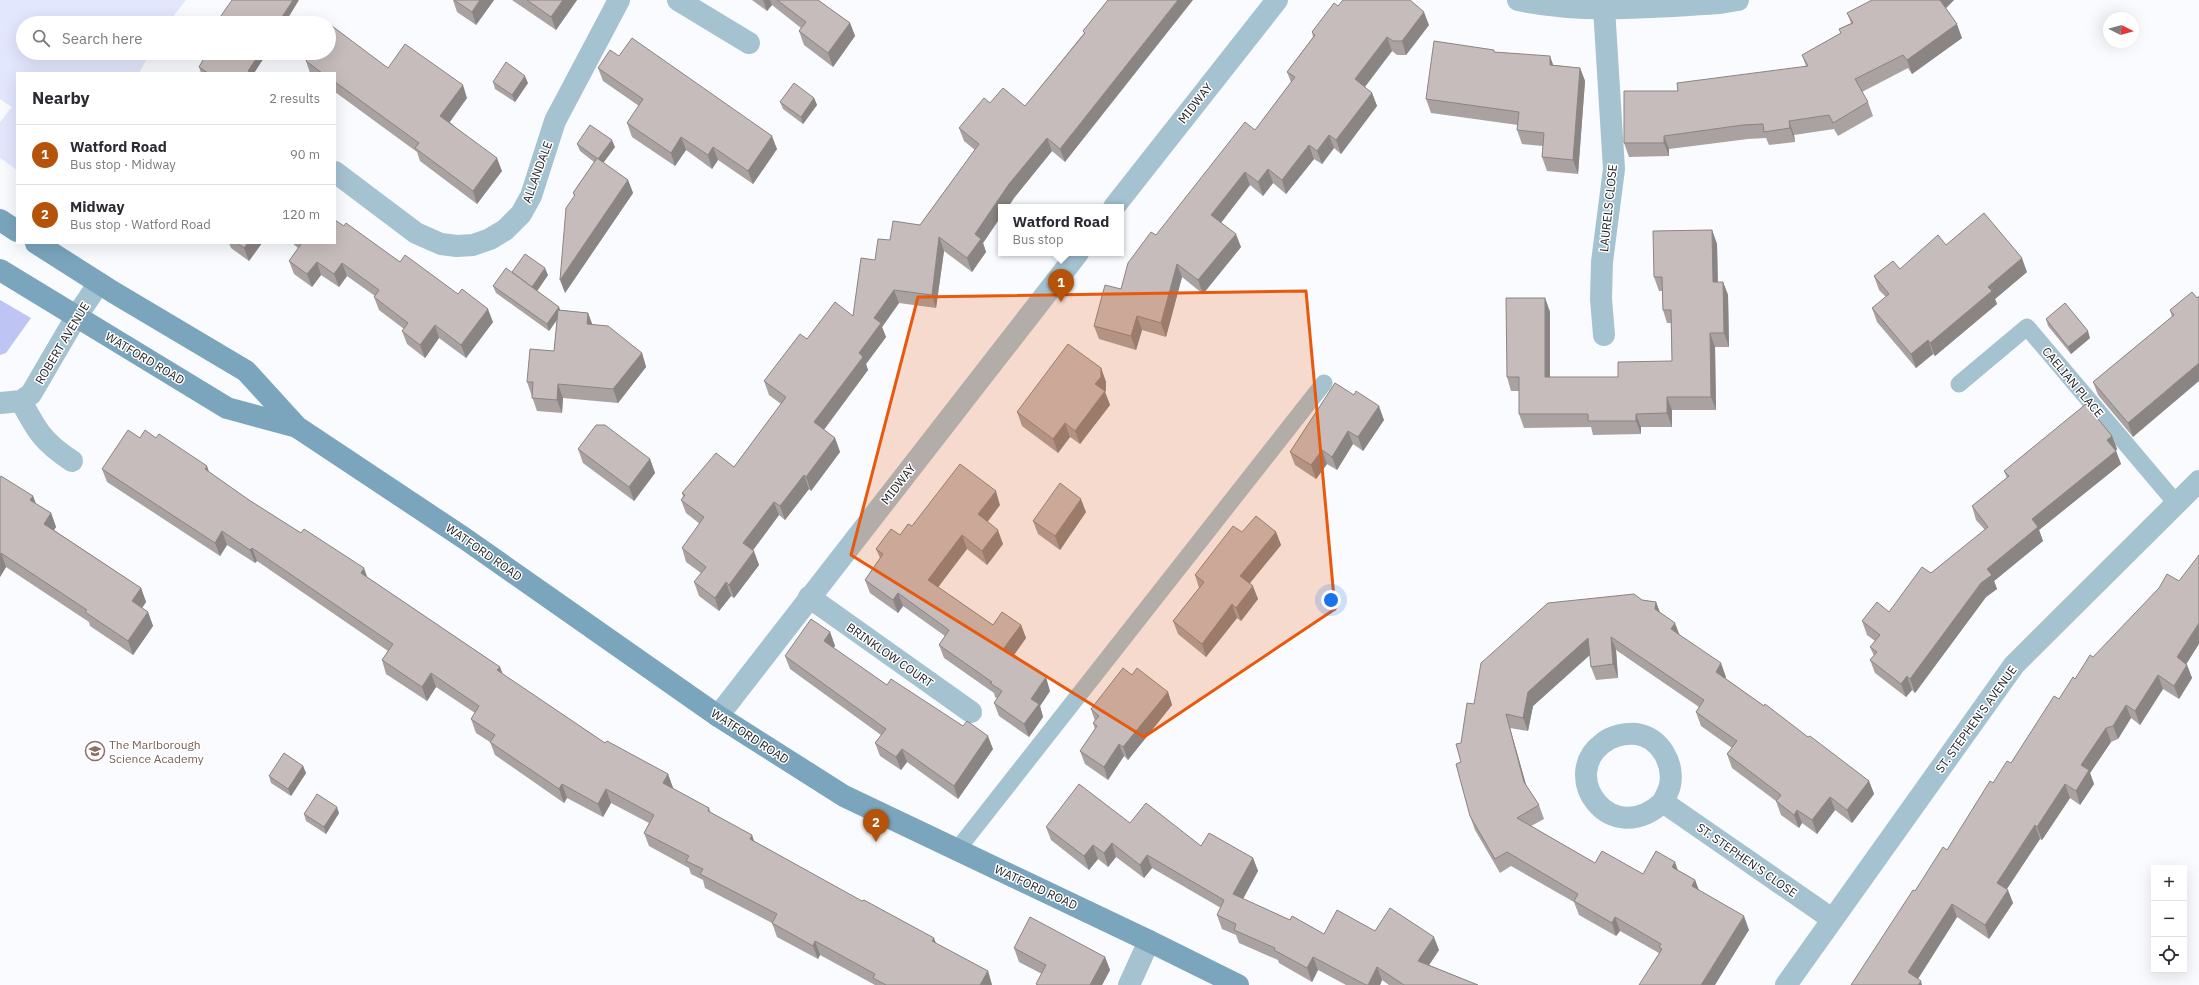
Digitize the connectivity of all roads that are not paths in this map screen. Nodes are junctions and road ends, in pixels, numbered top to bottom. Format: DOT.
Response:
graph roads {
  1 [pos="619,0"];
  2 [pos="678,0"];
  3 [pos="1277,0"];
  4 [pos="1518,0"];
  5 [pos="1738,0"];
  6 [pos="1604,8"];
  7 [pos="749,43"];
  8 [pos="336,173"];
  9 [pos="1116,204"];
  10 [pos="0,220"];
  11 [pos="16,230"];
  12 [pos="38,244"];
  13 [pos="1076,256"];
  14 [pos="0,270"];
  15 [pos="99,283"];
  16 [pos="76,317"];
  17 [pos="1604,336"];
  18 [pos="1324,383"];
  19 [pos="1959,384"];
  20 [pos="10,402"];
  21 [pos="297,427"];
  22 [pos="72,461"];
  23 [pos="2199,481"];
  24 [pos="2176,504"];
  25 [pos="809,597"];
  26 [pos="971,712"];
  27 [pos="718,716"];
  28 [pos="1662,802"];
  29 [pos="957,850"];
  30 [pos="1832,919"];
  31 [pos="1150,941"];
  32 [pos="1129,985"];
  33 [pos="1238,985"];
  34 [pos="1786,985"];
  1 -- 8 [label="street, ALLANDALE"];
  2 -- 7 [label="street"];
  3 -- 9 [label="street, MIDWAY"];
  4 -- 6 [label="street"];
  5 -- 6 [label="street"];
  6 -- 17 [label="street, LAURELS CLOSE"];
  10 -- 11 [label="main road"];
  12 -- 15 [label="main road, WATFORD ROAD"];
  13 -- 25 [label="street, MIDWAY"];
  14 -- 16 [label="main road, WATFORD ROAD"];
  15 -- 16 [label="street, ROBERT AVENUE"];
  15 -- 21 [label="main road, WATFORD ROAD"];
  16 -- 20 [label="street, ROBERT AVENUE"];
  16 -- 21 [label="main road, WATFORD ROAD"];
  18 -- 29 [label="lane"];
  19 -- 24 [label="lane, CAELIAN PLACE"];
  20 -- 22 [label="street, ROBERT AVENUE"];
  21 -- 27 [label="main road, WATFORD ROAD"];
  23 -- 24 [label="street, ST. STEPHEN'S AVENUE"];
  24 -- 30 [label="street, ST. STEPHEN'S AVENUE"];
  25 -- 26 [label="street, BRINKLOW COURT"];
  25 -- 27 [label="street, MIDWAY"];
  27 -- 29 [label="main road, WATFORD ROAD"];
  28 -- 30 [label="street, ST. STEPHEN'S CLOSE"];
  29 -- 31 [label="main road, WATFORD ROAD"];
  30 -- 34 [label="street, ST. STEPHEN'S AVENUE"];
  31 -- 32 [label="street"];
  31 -- 33 [label="main road, WATFORD ROAD"];
}
